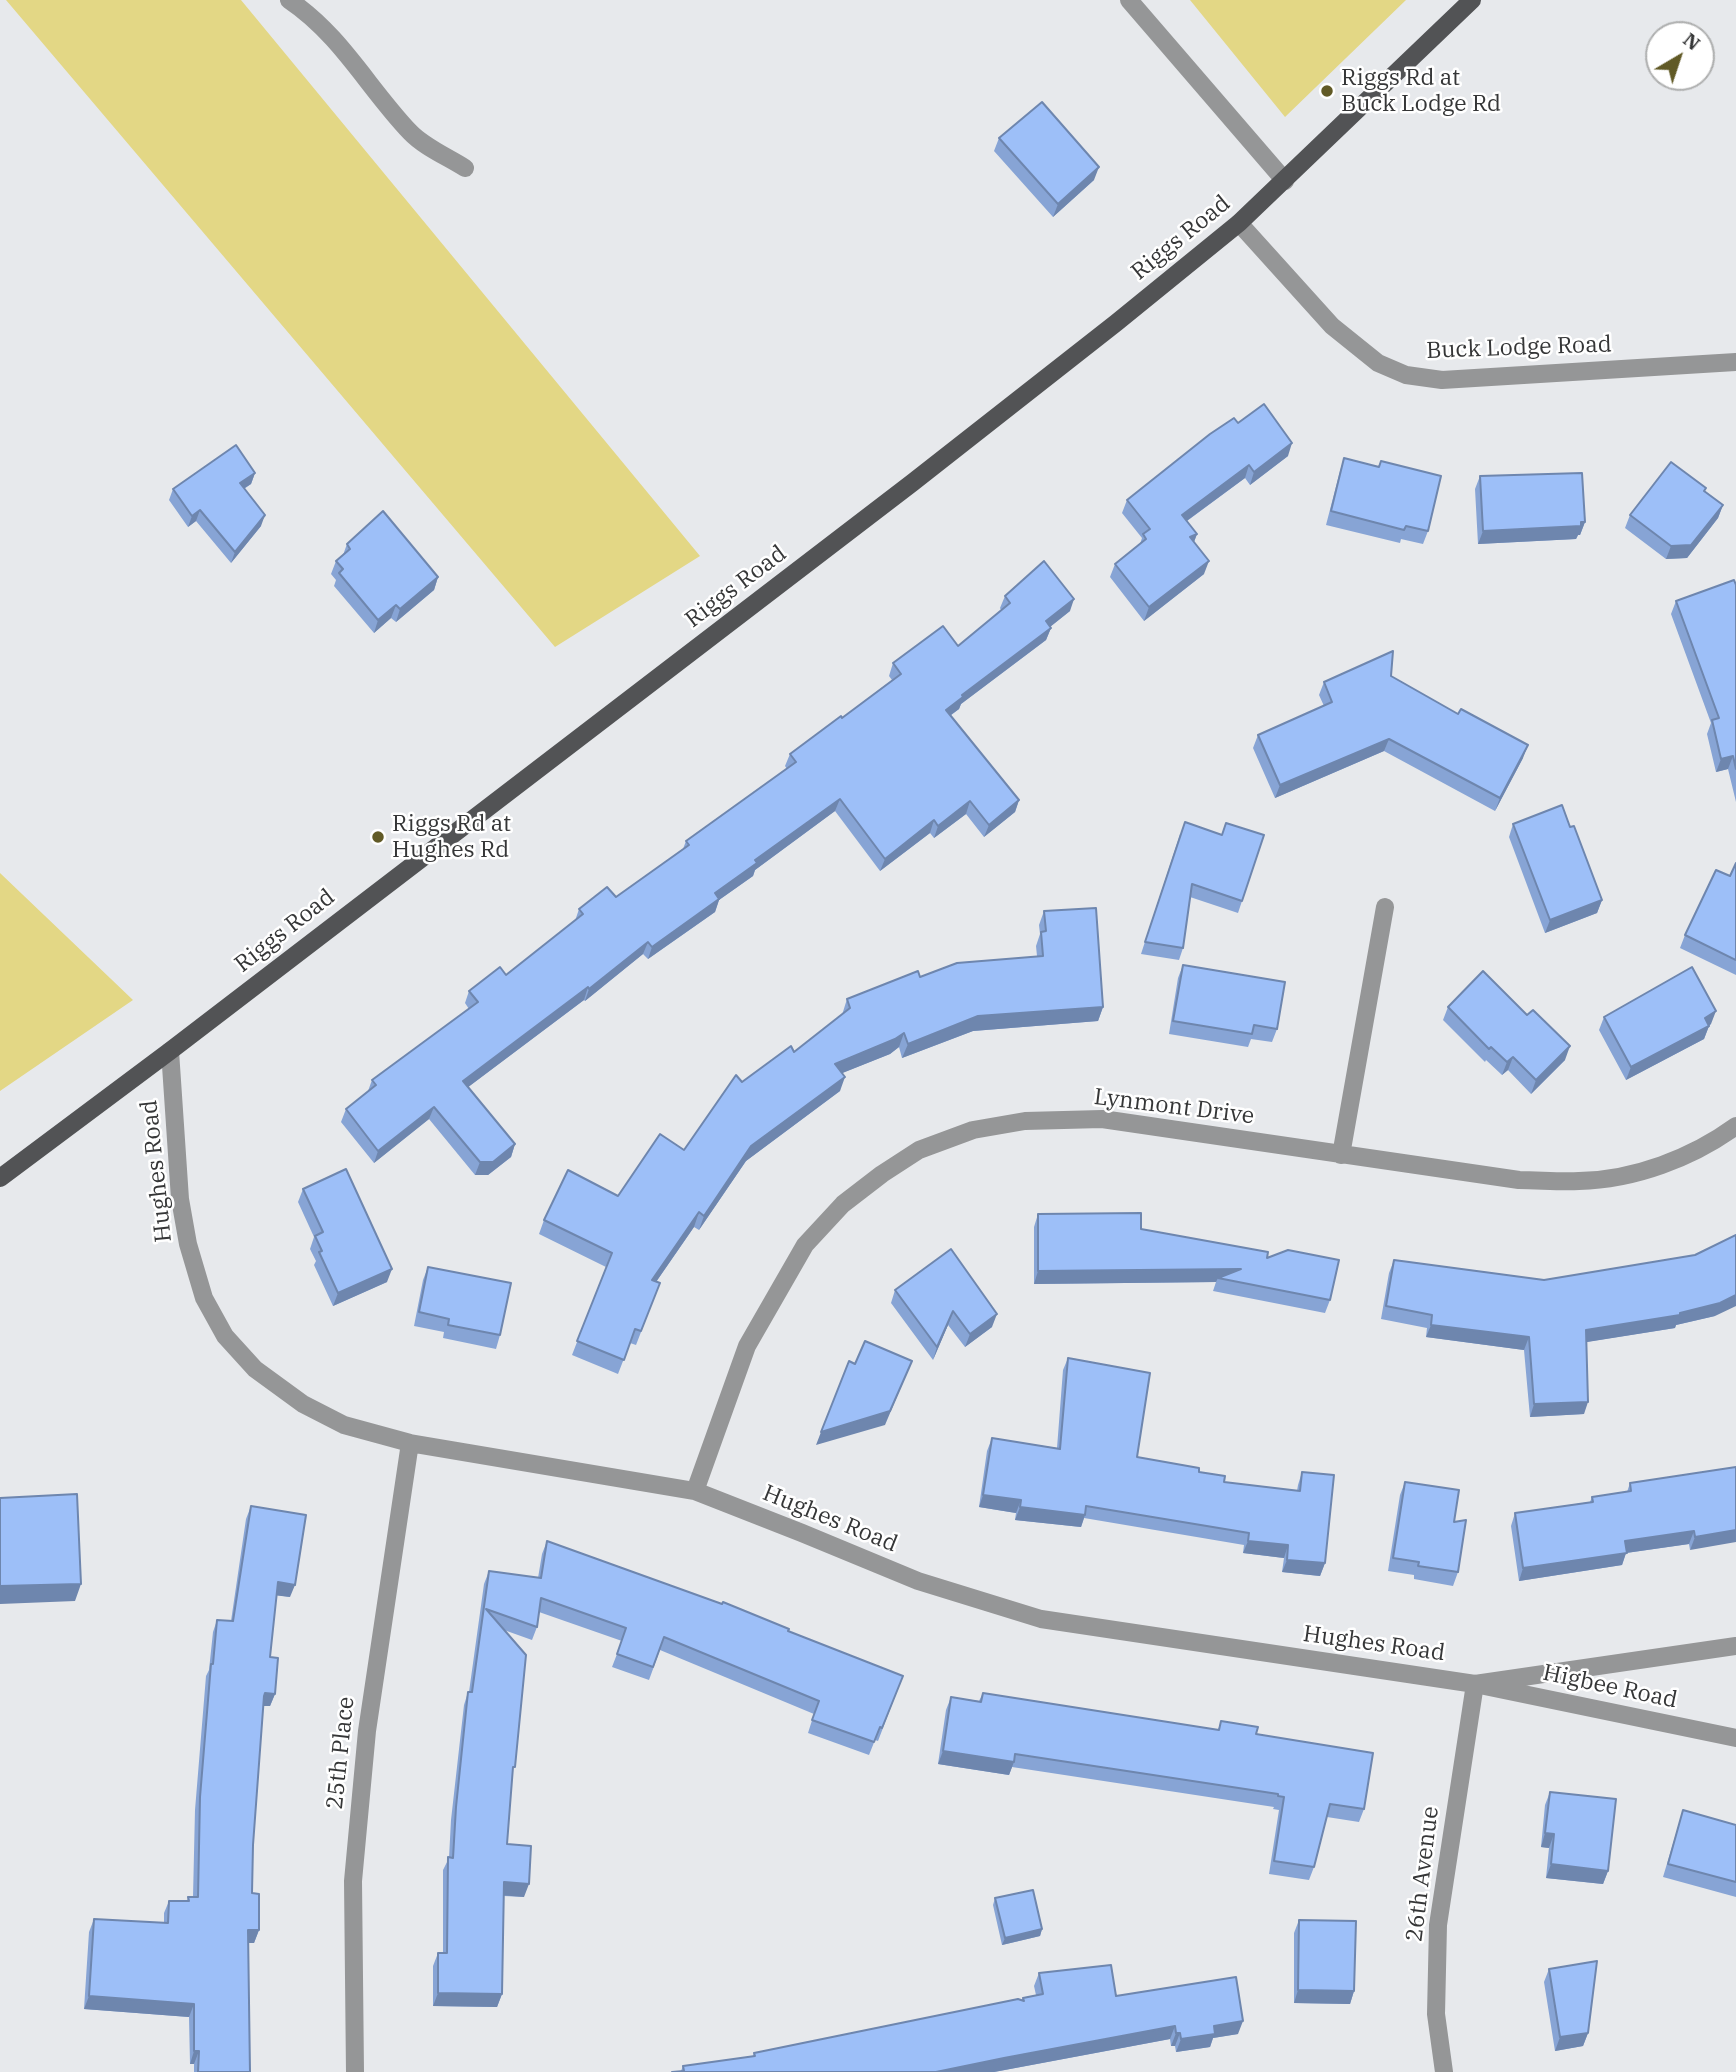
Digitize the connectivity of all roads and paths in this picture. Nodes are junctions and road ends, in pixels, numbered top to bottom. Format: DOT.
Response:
graph roads {
  1 [pos="289,0"];
  2 [pos="1129,0"];
  3 [pos="1472,0"];
  4 [pos="465,167"];
  5 [pos="1285,181"];
  6 [pos="1239,223"];
  7 [pos="1736,362"];
  8 [pos="1385,906"];
  9 [pos="170,1051"];
  10 [pos="1736,1126"];
  11 [pos="1341,1155"];
  12 [pos="0,1178"];
  13 [pos="410,1443"];
  14 [pos="695,1491"];
  15 [pos="1736,1646"];
  16 [pos="1475,1684"];
  17 [pos="1736,1738"];
  18 [pos="355,2072"];
  19 [pos="1444,2072"];
  1 -- 4 [label="street"];
  2 -- 5 [label="street"];
  3 -- 5 [label="main road, Riggs Road"];
  5 -- 6 [label="main road, Riggs Road"];
  6 -- 7 [label="street, Buck Lodge Road"];
  6 -- 9 [label="main road, Riggs Road"];
  8 -- 11 [label="street"];
  9 -- 12 [label="main road, Riggs Road"];
  9 -- 13 [label="street, Hughes Road"];
  10 -- 11 [label="street, Lynmont Drive"];
  11 -- 14 [label="street, Lynmont Drive"];
  13 -- 14 [label="street, Hughes Road"];
  13 -- 18 [label="street, 25th Place"];
  14 -- 16 [label="street, Hughes Road"];
  15 -- 16 [label="street, Hughes Road"];
  16 -- 17 [label="street, Higbee Road"];
  16 -- 19 [label="street, 26th Avenue"];
}
